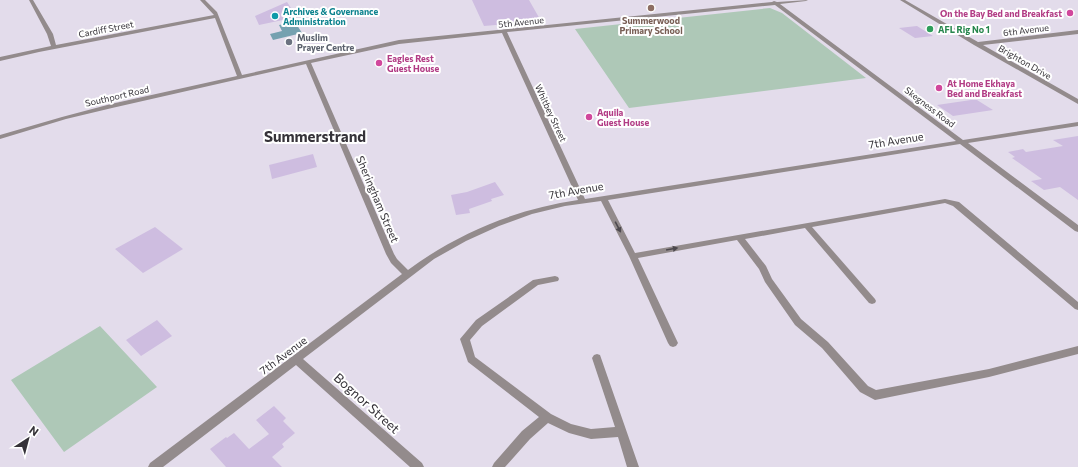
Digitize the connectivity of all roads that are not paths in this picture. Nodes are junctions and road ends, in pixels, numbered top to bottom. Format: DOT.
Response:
graph roads {
  1 [pos="31,0"];
  2 [pos="202,0"];
  3 [pos="806,0"];
  4 [pos="902,0"];
  5 [pos="774,1"];
  6 [pos="216,16"];
  7 [pos="504,32"];
  8 [pos="1078,32"];
  9 [pos="976,44"];
  10 [pos="54,47"];
  11 [pos="0,59"];
  12 [pos="308,62"];
  13 [pos="240,77"];
  14 [pos="1078,102"];
  15 [pos="1078,124"];
  16 [pos="0,137"];
  17 [pos="961,142"];
  18 [pos="603,198"];
  19 [pos="582,201"];
  20 [pos="807,226"];
  21 [pos="1078,229"];
  22 [pos="740,238"];
  23 [pos="633,256"];
  24 [pos="407,274"];
  25 [pos="555,279"];
  26 [pos="872,301"];
  27 [pos="1078,306"];
  28 [pos="673,343"];
  29 [pos="1078,350"];
  30 [pos="598,358"];
  31 [pos="297,360"];
  32 [pos="547,417"];
  33 [pos="622,432"];
  34 [pos="154,467"];
  35 [pos="418,467"];
  36 [pos="498,467"];
  37 [pos="633,467"];
  1 -- 10 [label="street"];
  2 -- 6 [label="street"];
  3 -- 5 [label="street, 5th Avenue"];
  4 -- 9 [label="street, Brighton Drive"];
  5 -- 7 [label="street, 5th Avenue"];
  5 -- 17 [label="street, Skegness Road"];
  6 -- 10 [label="street, Cardiff Street"];
  6 -- 13 [label="street"];
  7 -- 12 [label="street, 5th Avenue"];
  7 -- 19 [label="street, Whitbey Street"];
  8 -- 9 [label="street, 6th Avenue"];
  9 -- 14 [label="street, Brighton Drive"];
  10 -- 11 [label="street, Cardiff Street"];
  12 -- 13 [label="street, 5th Avenue"];
  12 -- 24 [label="street, Sheringham Street"];
  13 -- 16 [label="street, Southport Road"];
  15 -- 17 [label="street, 7th Avenue"];
  17 -- 18 [label="street, 7th Avenue"];
  17 -- 21 [label="street, Skegness Road"];
  18 -- 19 [label="street, 7th Avenue"];
  18 -- 23 [label="street, one-way"];
  19 -- 24 [label="street, 7th Avenue"];
  20 -- 22 [label="street"];
  20 -- 26 [label="street"];
  20 -- 27 [label="street"];
  23 -- 22 [label="street, one-way"];
  22 -- 29 [label="street"];
  23 -- 28 [label="street"];
  24 -- 31 [label="street, 7th Avenue"];
  25 -- 32 [label="street"];
  30 -- 33 [label="street"];
  31 -- 34 [label="street, 7th Avenue"];
  31 -- 35 [label="street, Bognor Street"];
  32 -- 33 [label="street"];
  32 -- 36 [label="street"];
  33 -- 37 [label="street"];
}
